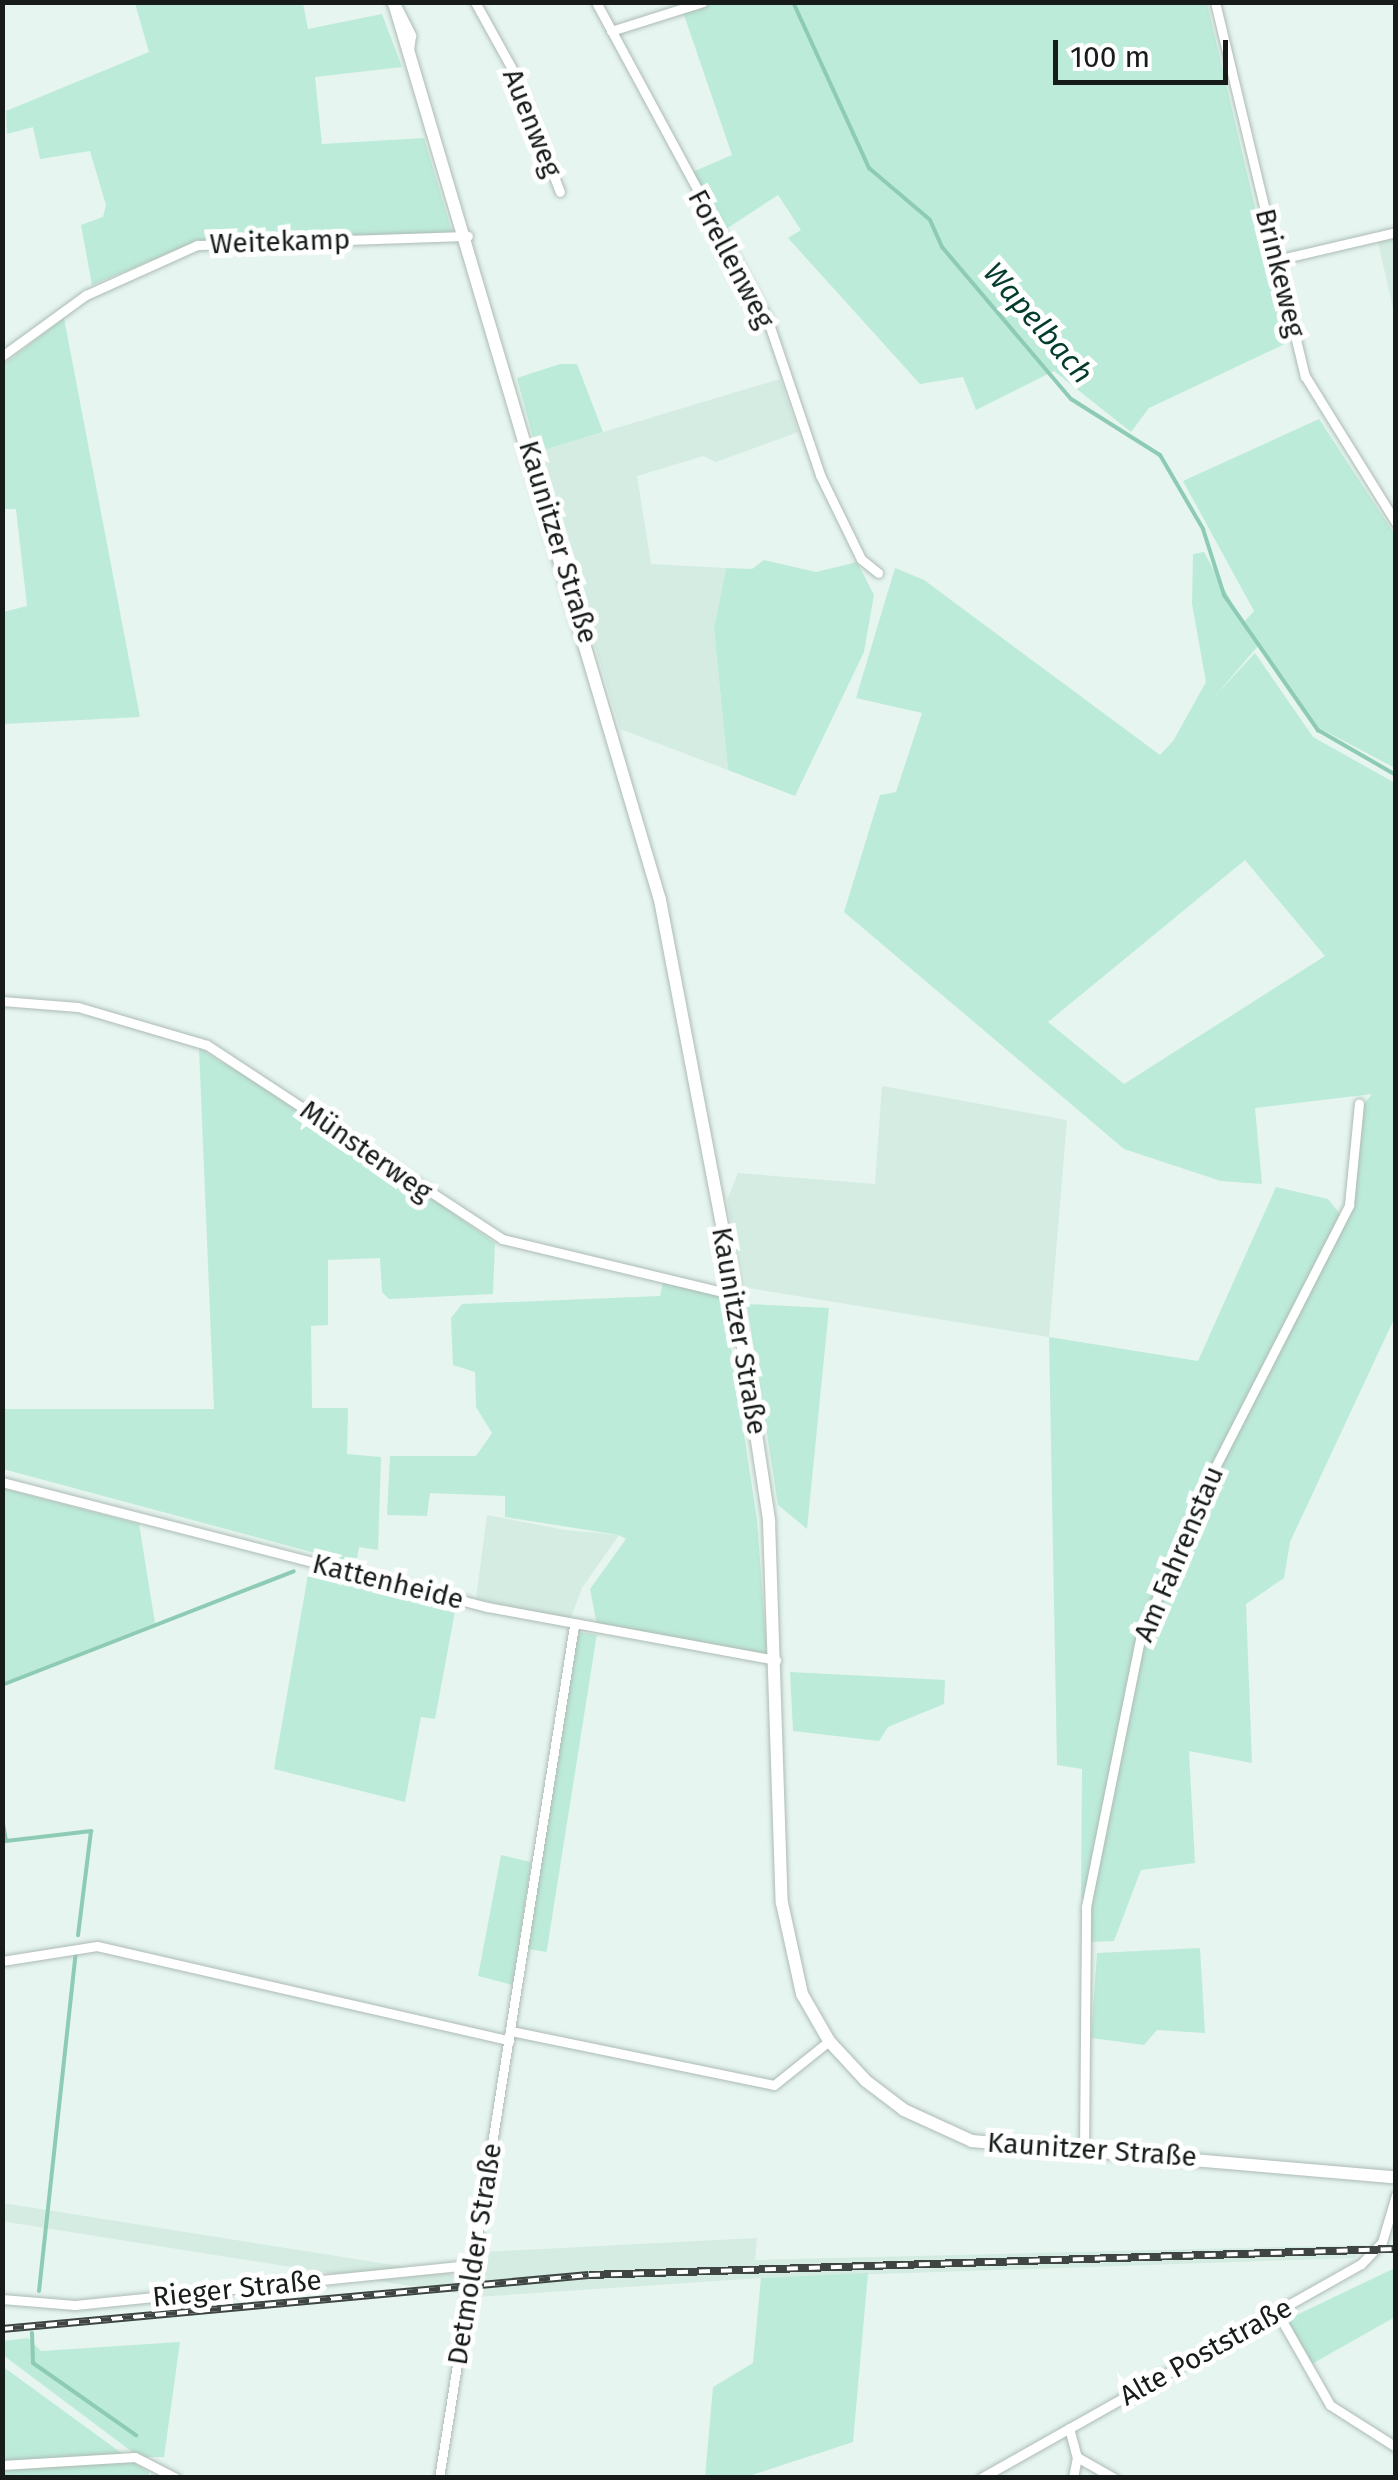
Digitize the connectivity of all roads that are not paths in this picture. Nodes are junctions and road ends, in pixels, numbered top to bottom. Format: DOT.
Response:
graph roads {
  1 [pos="475,2"];
  2 [pos="596,2"];
  3 [pos="702,2"];
  4 [pos="1216,2"];
  5 [pos="394,4"];
  6 [pos="612,31"];
  7 [pos="560,192"];
  8 [pos="1396,232"];
  9 [pos="468,236"];
  10 [pos="1276,260"];
  11 [pos="2,356"];
  12 [pos="1396,523"];
  13 [pos="878,573"];
  14 [pos="2,1001"];
  15 [pos="1358,1103"];
  16 [pos="735,1295"];
  17 [pos="2,1482"];
  18 [pos="574,1626"];
  19 [pos="779,1660"];
  20 [pos="2,1961"];
  21 [pos="510,2036"];
  22 [pos="829,2041"];
  23 [pos="1084,2150"];
  24 [pos="1396,2178"];
  25 [pos="1396,2195"];
  26 [pos="472,2265"];
  27 [pos="2,2299"];
  28 [pos="1277,2312"];
  29 [pos="1068,2428"];
  30 [pos="1396,2446"];
  31 [pos="1077,2457"];
  32 [pos="2,2465"];
  33 [pos="176,2478"];
  34 [pos="439,2478"];
  35 [pos="981,2478"];
  36 [pos="1073,2478"];
  37 [pos="1114,2478"];
  1 -- 7 [label="street, Auenweg"];
  2 -- 6 [label="street, Forellenweg"];
  3 -- 6 [label="street"];
  4 -- 10 [label="street, Brinkeweg"];
  5 -- 9 [label="street, Kaunitzer Straße"];
  6 -- 13 [label="street, Forellenweg"];
  8 -- 10 [label="street"];
  9 -- 11 [label="street, Weitekamp"];
  9 -- 16 [label="street, Kaunitzer Straße"];
  10 -- 12 [label="street, Brinkeweg"];
  14 -- 16 [label="street, Münsterweg"];
  15 -- 23 [label="street, Am Fahrenstau"];
  16 -- 19 [label="street, Kaunitzer Straße"];
  17 -- 18 [label="street, Kattenheide"];
  18 -- 19 [label="street, Kattenheide"];
  18 -- 21 [label="street, Detmolder Straße"];
  19 -- 22 [label="street, Kaunitzer Straße"];
  20 -- 21 [label="street"];
  21 -- 22 [label="street"];
  21 -- 26 [label="street, Detmolder Straße"];
  22 -- 23 [label="street, Kaunitzer Straße"];
  23 -- 24 [label="street, Kaunitzer Straße"];
  25 -- 28 [label="street, Alte Poststraße"];
  26 -- 27 [label="street, Rieger Straße"];
  26 -- 34 [label="street, Detmolder Straße"];
  28 -- 29 [label="street, Alte Poststraße"];
  28 -- 30 [label="street"];
  29 -- 31 [label="street"];
  29 -- 35 [label="street, Alte Poststraße"];
  31 -- 36 [label="street"];
  31 -- 37 [label="street"];
  32 -- 33 [label="street"];
}
